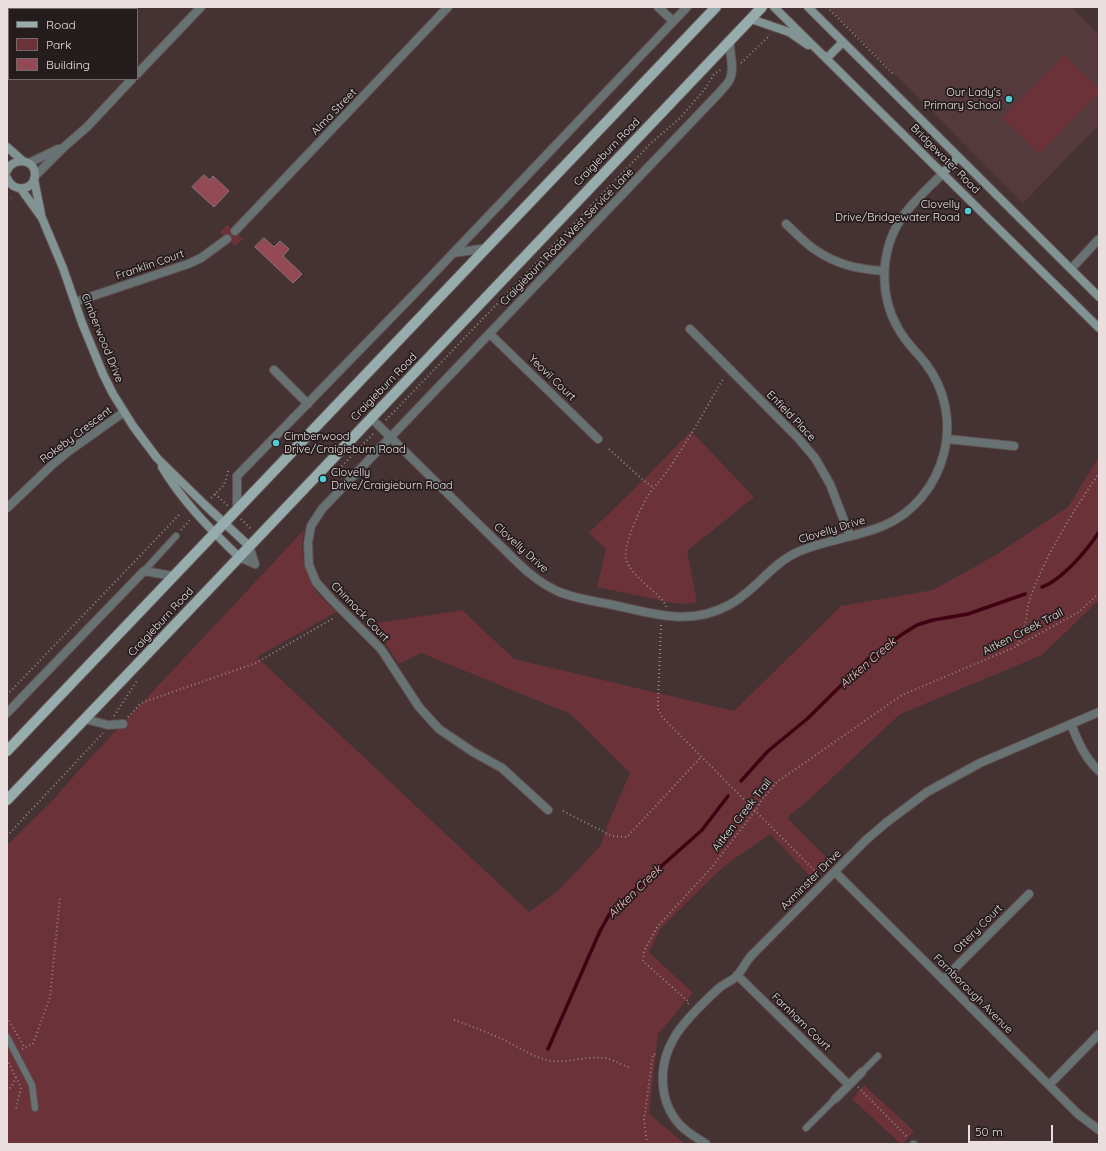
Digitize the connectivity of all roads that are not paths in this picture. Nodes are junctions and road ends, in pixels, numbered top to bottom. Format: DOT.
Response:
graph roads {
  1 [pos="201,7"];
  2 [pos="448,7"];
  3 [pos="658,7"];
  4 [pos="687,7"];
  5 [pos="716,7"];
  6 [pos="762,7"];
  7 [pos="774,7"];
  8 [pos="808,7"];
  9 [pos="751,18"];
  10 [pos="673,21"];
  11 [pos="730,41"];
  12 [pos="842,42"];
  13 [pos="827,58"];
  14 [pos="138,73"];
  15 [pos="131,80"];
  16 [pos="7,147"];
  17 [pos="64,147"];
  18 [pos="958,158"];
  19 [pos="26,162"];
  20 [pos="7,171"];
  21 [pos="943,173"];
  22 [pos="7,178"];
  23 [pos="34,178"];
  24 [pos="20,189"];
  25 [pos="42,218"];
  26 [pos="786,224"];
  27 [pos="235,231"];
  28 [pos="227,240"];
  29 [pos="1099,240"];
  30 [pos="487,248"];
  31 [pos="453,252"];
  32 [pos="1071,269"];
  33 [pos="884,271"];
  34 [pos="1099,297"];
  35 [pos="75,302"];
  36 [pos="1099,328"];
  37 [pos="690,330"];
  38 [pos="490,334"];
  39 [pos="274,370"];
  40 [pos="308,404"];
  41 [pos="124,412"];
  42 [pos="371,418"];
  43 [pos="391,437"];
  44 [pos="598,439"];
  45 [pos="947,439"];
  46 [pos="1014,446"];
  47 [pos="157,458"];
  48 [pos="7,508"];
  49 [pos="237,509"];
  50 [pos="224,522"];
  51 [pos="214,533"];
  52 [pos="176,536"];
  53 [pos="850,536"];
  54 [pos="249,546"];
  55 [pos="239,558"];
  56 [pos="144,571"];
  57 [pos="172,576"];
  58 [pos="1099,712"];
  59 [pos="7,713"];
  60 [pos="85,719"];
  61 [pos="123,724"];
  62 [pos="1071,724"];
  63 [pos="7,751"];
  64 [pos="1099,771"];
  65 [pos="7,800"];
  66 [pos="548,810"];
  67 [pos="835,872"];
  68 [pos="1029,894"];
  69 [pos="737,975"];
  70 [pos="943,980"];
  71 [pos="1099,1034"];
  72 [pos="7,1038"];
  73 [pos="878,1056"];
  74 [pos="862,1072"];
  75 [pos="852,1082"];
  76 [pos="1049,1085"];
  77 [pos="835,1099"];
  78 [pos="35,1108"];
  79 [pos="806,1128"];
  80 [pos="1099,1130"];
  81 [pos="706,1144"];
  1 -- 14 [label="street"];
  2 -- 27 [label="street, Alma Street"];
  3 -- 10 [label="street"];
  4 -- 10 [label="street"];
  5 -- 30 [label="main road, Craigieburn Road"];
  6 -- 9 [label="main road, Craigieburn Road"];
  7 -- 13 [label="street, Bridgewater Road"];
  8 -- 12 [label="street, Bridgewater Road"];
  9 -- 11 [label="main road, Craigieburn Road"];
  9 -- 13 [label="street"];
  10 -- 31 [label="street"];
  11 -- 38 [label="street, Craigieburn Road West Service Lane"];
  11 -- 42 [label="main road, Craigieburn Road"];
  12 -- 13 [label="street"];
  12 -- 18 [label="street, Bridgewater Road"];
  13 -- 21 [label="street, Bridgewater Road"];
  15 -- 17 [label="street"];
  16 -- 19 [label="street"];
  17 -- 19 [label="street"];
  17 -- 23 [label="street"];
  18 -- 21 [label="street, Clovelly Drive"];
  18 -- 32 [label="street, Bridgewater Road"];
  19 -- 20 [label="street"];
  19 -- 23 [label="street, Cimberwood Drive"];
  21 -- 33 [label="street, Clovelly Drive"];
  21 -- 36 [label="street, Bridgewater Road"];
  22 -- 24 [label="street, Cimberwood Drive"];
  23 -- 24 [label="street"];
  23 -- 25 [label="street, Cimberwood Drive"];
  24 -- 25 [label="street, Cimberwood Drive"];
  25 -- 35 [label="street, Cimberwood Drive"];
  26 -- 33 [label="street"];
  28 -- 35 [label="street, Franklin Court"];
  29 -- 32 [label="street"];
  30 -- 31 [label="street"];
  30 -- 49 [label="main road, Craigieburn Road"];
  31 -- 40 [label="street"];
  32 -- 34 [label="street, Bridgewater Road"];
  33 -- 45 [label="street, Clovelly Drive"];
  35 -- 41 [label="street, Cimberwood Drive"];
  37 -- 53 [label="street, Enfield Place"];
  38 -- 43 [label="street, Craigieburn Road West Service Lane"];
  38 -- 44 [label="street, Yeovil Court"];
  39 -- 40 [label="street"];
  40 -- 49 [label="street"];
  41 -- 47 [label="street, Cimberwood Drive"];
  41 -- 48 [label="street, Rokeby Crescent"];
  42 -- 43 [label="street, Clovelly Drive"];
  42 -- 54 [label="main road, Craigieburn Road"];
  43 -- 53 [label="street, Clovelly Drive"];
  43 -- 66 [label="street, Chinnock Court"];
  45 -- 46 [label="street"];
  45 -- 53 [label="street, Clovelly Drive"];
  47 -- 50 [label="street, Cimberwood Drive"];
  47 -- 51 [label="street, Cimberwood Drive"];
  49 -- 50 [label="main road, Craigieburn Road"];
  50 -- 51 [label="main road, Craigieburn Road"];
  50 -- 54 [label="street, Cimberwood Drive"];
  51 -- 55 [label="street, Cimberwood Drive"];
  51 -- 57 [label="main road, Craigieburn Road"];
  52 -- 56 [label="lane"];
  54 -- 55 [label="main road, Craigieburn Road"];
  54 -- 55 [label="street"];
  55 -- 60 [label="main road, Craigieburn Road"];
  56 -- 57 [label="street, Craigieburn Road"];
  56 -- 59 [label="street"];
  57 -- 63 [label="main road, Craigieburn Road"];
  58 -- 62 [label="street, Axminster Drive"];
  60 -- 61 [label="street"];
  60 -- 65 [label="main road, Craigieburn Road"];
  62 -- 64 [label="street"];
  62 -- 67 [label="street, Axminster Drive"];
  67 -- 69 [label="street, Axminster Drive"];
  67 -- 70 [label="street, Farnborough Avenue"];
  68 -- 70 [label="street, Ottery Court"];
  69 -- 75 [label="street, Farnham Court"];
  69 -- 81 [label="street, Axminster Drive"];
  70 -- 76 [label="street, Farnborough Avenue"];
  71 -- 76 [label="street"];
  72 -- 78 [label="lane"];
  73 -- 74 [label="lane"];
  74 -- 75 [label="street"];
  75 -- 77 [label="street"];
  76 -- 80 [label="street, Farnborough Avenue"];
  77 -- 79 [label="lane"];
}
